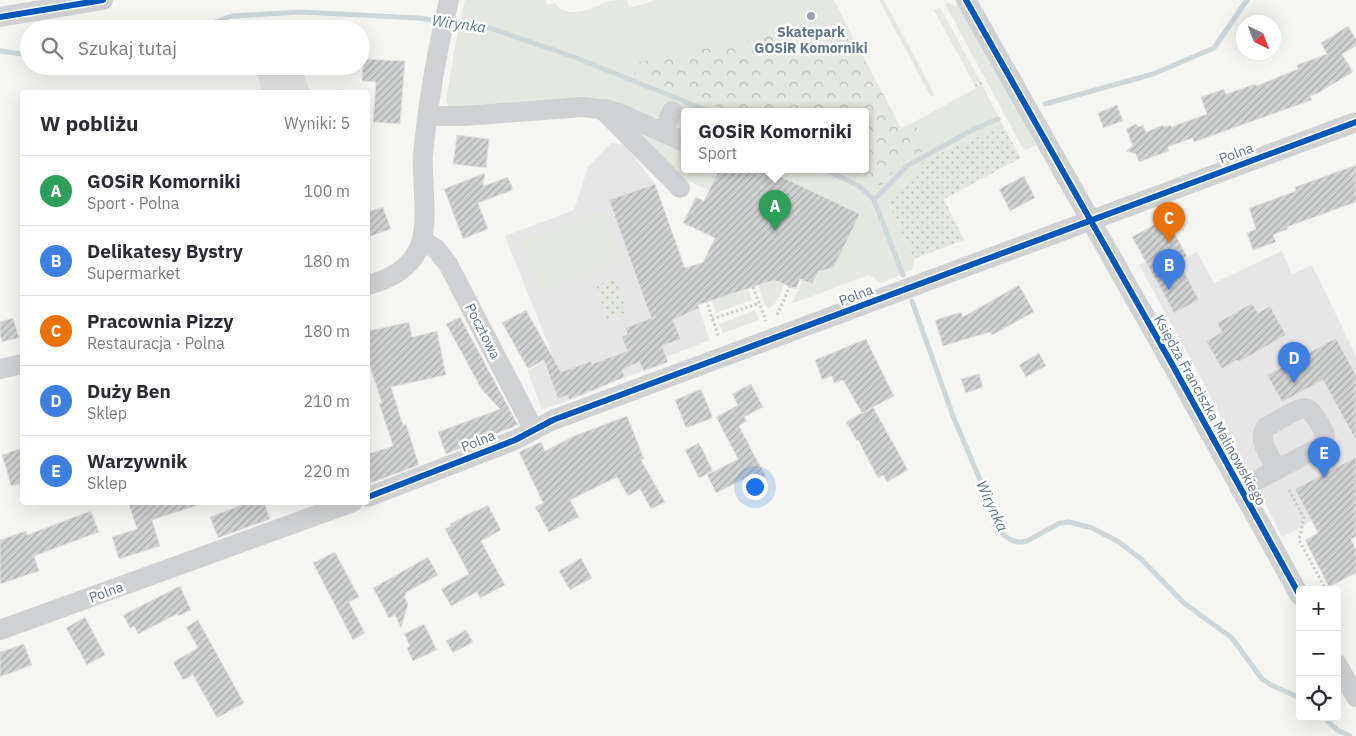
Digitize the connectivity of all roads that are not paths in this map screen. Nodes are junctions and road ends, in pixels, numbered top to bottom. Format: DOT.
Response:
graph roads {
  1 [pos="103,0"];
  2 [pos="449,0"];
  3 [pos="966,0"];
  4 [pos="0,17"];
  5 [pos="599,109"];
  6 [pos="672,111"];
  7 [pos="428,116"];
  8 [pos="1356,122"];
  9 [pos="663,132"];
  10 [pos="681,140"];
  11 [pos="680,188"];
  12 [pos="1090,220"];
  13 [pos="422,240"];
  14 [pos="370,284"];
  15 [pos="20,364"];
  16 [pos="0,369"];
  17 [pos="534,430"];
  18 [pos="1277,470"];
  19 [pos="1240,489"];
  20 [pos="370,496"];
  21 [pos="345,505"];
  22 [pos="1296,589"];
  23 [pos="0,630"];
  24 [pos="1341,671"];
  25 [pos="1356,698"];
  1 -- 4 [label="street"];
  2 -- 7 [label="street"];
  3 -- 12 [label="street, Księdza Franciszka Malinowskiego"];
  5 -- 7 [label="street"];
  5 -- 9 [label="street"];
  5 -- 11 [label="street"];
  6 -- 9 [label="street"];
  7 -- 13 [label="street"];
  8 -- 12 [label="street, Polna"];
  9 -- 10 [label="street"];
  12 -- 17 [label="street, Polna"];
  12 -- 19 [label="street, Księdza Franciszka Malinowskiego"];
  13 -- 14 [label="street"];
  13 -- 17 [label="street, Pocztowa"];
  15 -- 16 [label="street"];
  17 -- 20 [label="street, Polna"];
  18 -- 19 [label="street"];
  19 -- 22 [label="street, Księdza Franciszka Malinowskiego"];
  21 -- 23 [label="street, Polna"];
  24 -- 25 [label="street"];
}
